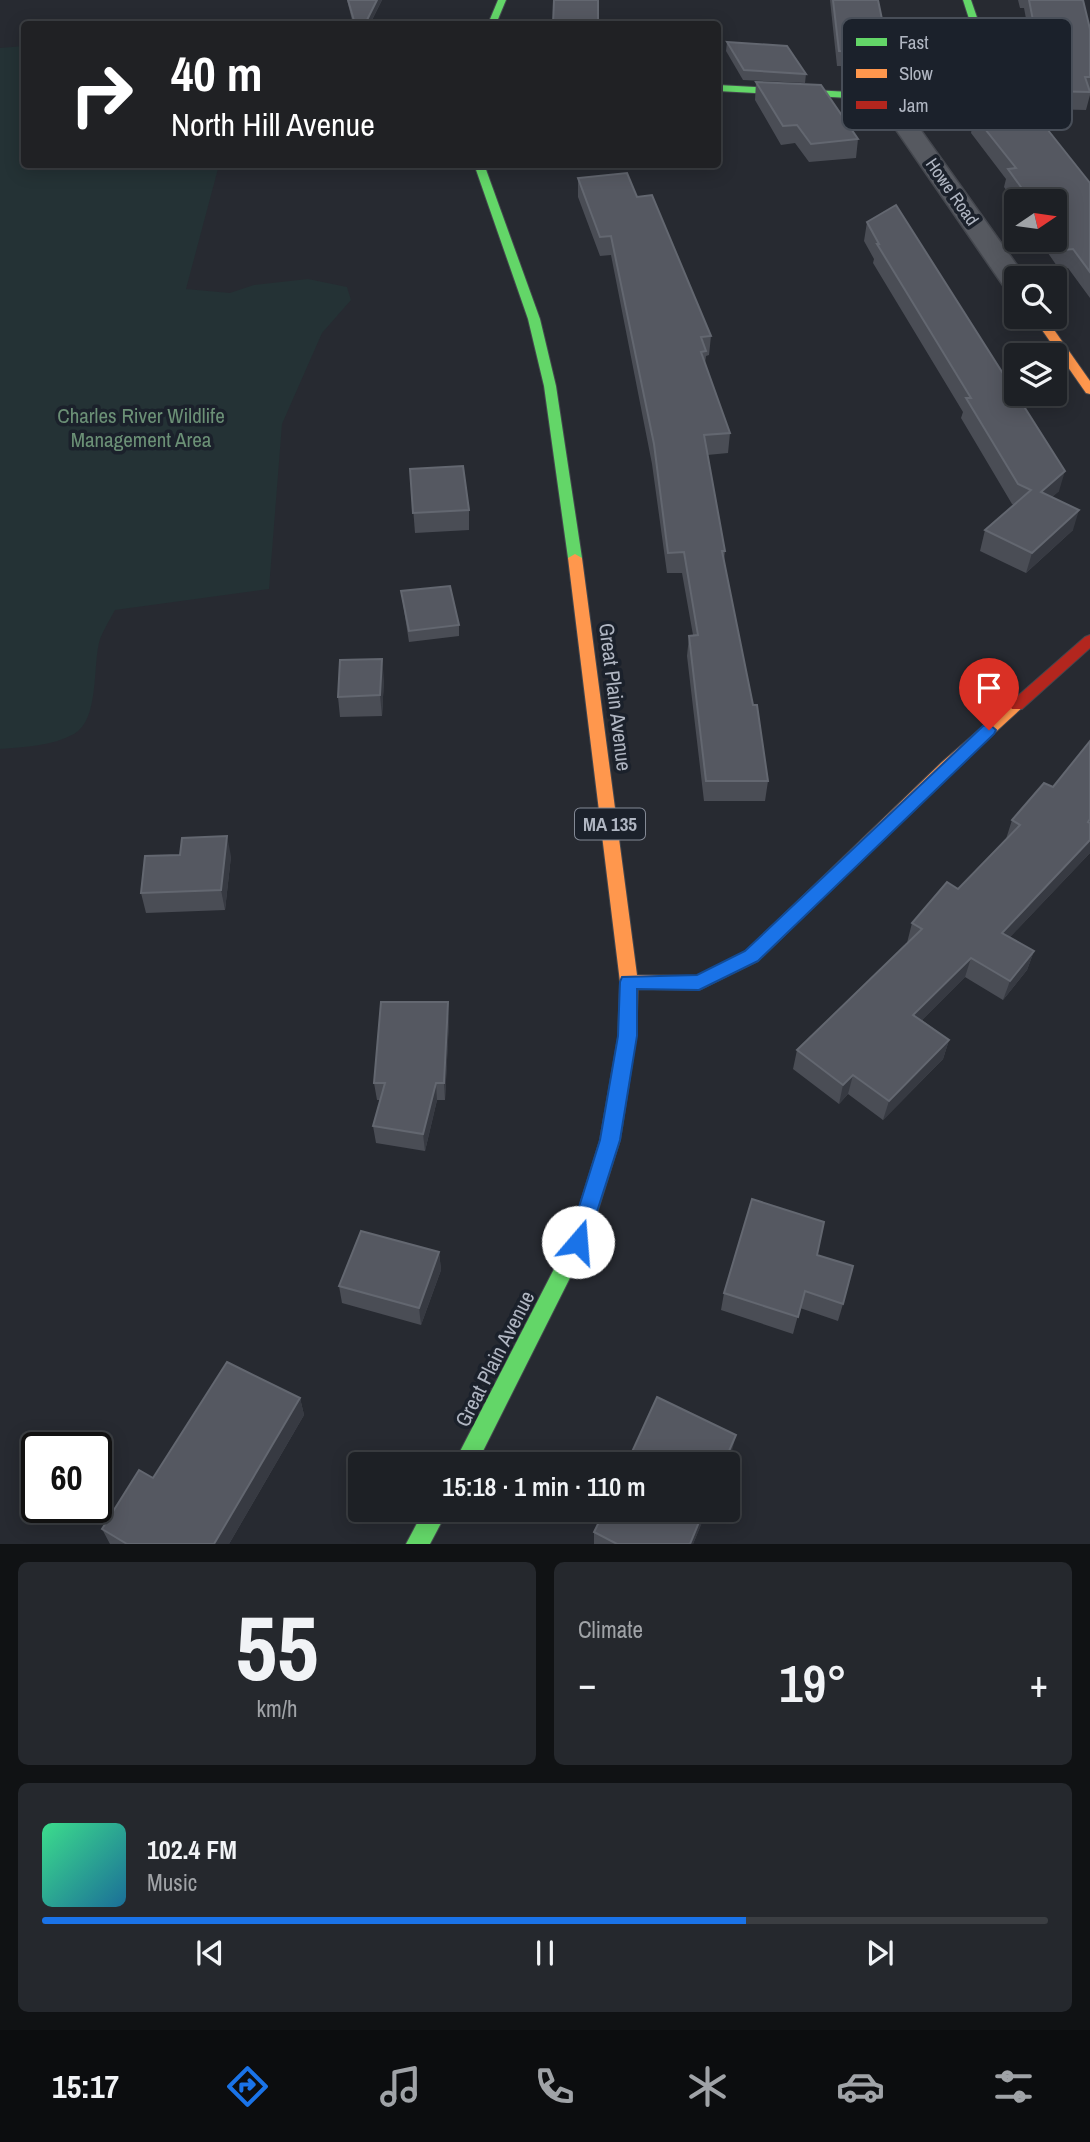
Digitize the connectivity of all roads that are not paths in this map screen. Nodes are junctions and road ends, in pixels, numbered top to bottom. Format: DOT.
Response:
graph roads {
  1 [pos="502,0"];
  2 [pos="967,0"];
  3 [pos="973,18"];
  4 [pos="493,21"];
  5 [pos="721,88"];
  6 [pos="842,96"];
  7 [pos="909,130"];
  8 [pos="480,168"];
  9 [pos="1004,266"];
  10 [pos="1047,329"];
  11 [pos="1090,390"];
  12 [pos="1090,640"];
  13 [pos="629,982"];
  14 [pos="471,1452"];
  15 [pos="430,1522"];
  16 [pos="417,1544"];
  1 -- 4 [label="main road"];
  2 -- 3 [label="main road"];
  5 -- 6 [label="main road"];
  7 -- 9 [label="street, Howe Road"];
  8 -- 13 [label="main road, Great Plain Avenue / MA 135"];
  10 -- 11 [label="main road"];
  12 -- 13 [label="main road"];
  13 -- 14 [label="main road, Great Plain Avenue / MA 135"];
  15 -- 16 [label="main road"];
}
